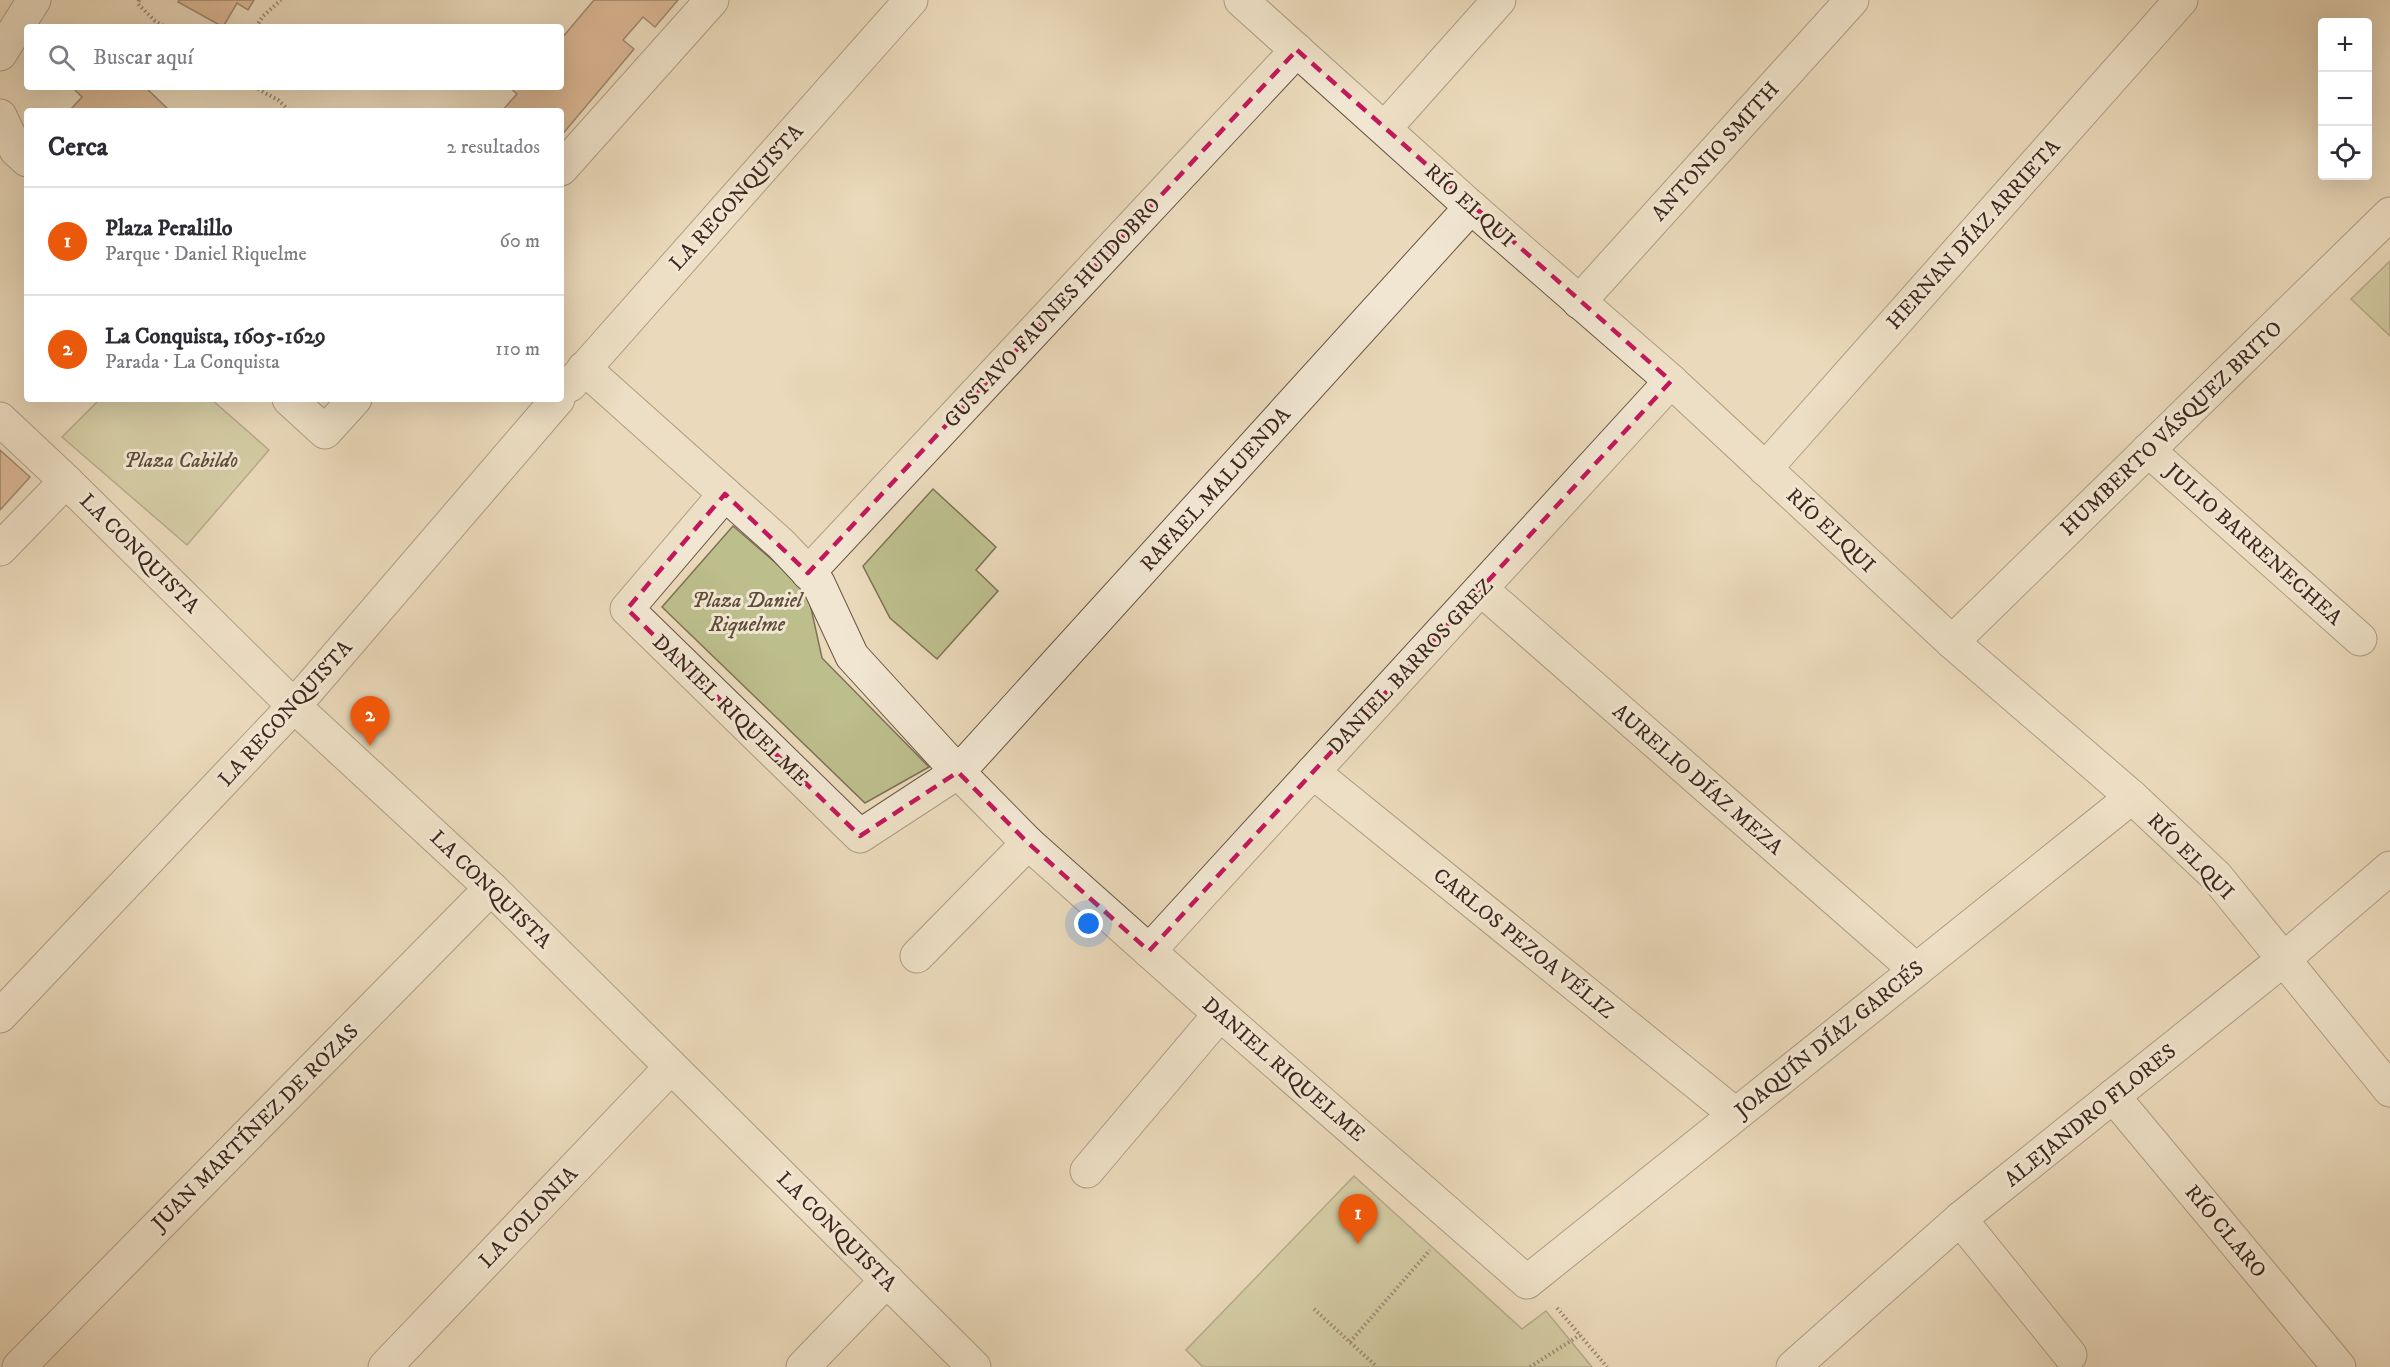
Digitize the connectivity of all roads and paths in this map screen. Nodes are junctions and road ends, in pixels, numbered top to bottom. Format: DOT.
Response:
graph roads {
  1 [pos="34,0"];
  2 [pos="139,0"];
  3 [pos="281,0"];
  4 [pos="712,0"];
  5 [pos="910,0"];
  6 [pos="1241,0"];
  7 [pos="1499,0"];
  8 [pos="1852,0"];
  9 [pos="2181,0"];
  10 [pos="161,24"];
  11 [pos="258,24"];
  12 [pos="1297,50"];
  13 [pos="0,54"];
  14 [pos="260,90"];
  15 [pos="287,108"];
  16 [pos="0,116"];
  17 [pos="1385,128"];
  18 [pos="24,157"];
  19 [pos="564,166"];
  20 [pos="1471,207"];
  21 [pos="2390,214"];
  22 [pos="1579,302"];
  23 [pos="584,368"];
  24 [pos="1671,381"];
  25 [pos="564,391"];
  26 [pos="292,402"];
  27 [pos="352,402"];
  28 [pos="555,402"];
  29 [pos="0,419"];
  30 [pos="2148,450"];
  31 [pos="1764,469"];
  32 [pos="66,481"];
  33 [pos="725,494"];
  34 [pos="0,549"];
  35 [pos="808,573"];
  36 [pos="1481,589"];
  37 [pos="2360,639"];
  38 [pos="1952,642"];
  39 [pos="294,706"];
  40 [pos="958,772"];
  41 [pos="1313,772"];
  42 [pos="2132,797"];
  43 [pos="1028,843"];
  44 [pos="2390,868"];
  45 [pos="491,888"];
  46 [pos="1149,951"];
  47 [pos="917,956"];
  48 [pos="2283,958"];
  49 [pos="1916,970"];
  50 [pos="1220,1014"];
  51 [pos="0,1016"];
  52 [pos="671,1066"];
  53 [pos="2390,1090"];
  54 [pos="2113,1096"];
  55 [pos="1735,1114"];
  56 [pos="1087,1171"];
  57 [pos="1960,1219"];
  58 [pos="1456,1220"];
  59 [pos="887,1280"];
  60 [pos="1527,1282"];
  61 [pos="1314,1309"];
  62 [pos="1580,1335"];
  63 [pos="1350,1342"];
  64 [pos="2070,1355"];
  65 [pos="19,1367"];
  66 [pos="385,1367"];
  67 [pos="803,1367"];
  68 [pos="974,1367"];
  69 [pos="1377,1367"];
  70 [pos="1530,1367"];
  71 [pos="1607,1367"];
  72 [pos="1793,1367"];
  73 [pos="2339,1367"];
  1 -- 13 [label="street"];
  2 -- 10 [label="path"];
  3 -- 11 [label="path"];
  4 -- 19 [label="street"];
  5 -- 23 [label="street, LA RECONQUISTA"];
  6 -- 12 [label="street, RÍO ELQUI"];
  7 -- 17 [label="street"];
  8 -- 22 [label="street, ANTONIO SMITH"];
  9 -- 31 [label="street, HERNAN DÍAZ ARRIETA"];
  12 -- 17 [label="street, RÍO ELQUI"];
  12 -- 35 [label="street, GUSTAVO FAUNES HUIDOBRO"];
  14 -- 15 [label="path"];
  16 -- 18 [label="street"];
  17 -- 20 [label="street, RÍO ELQUI"];
  20 -- 22 [label="street, RÍO ELQUI"];
  20 -- 40 [label="street, RAFAEL MALUENDA"];
  21 -- 30 [label="street, HUMBERTO VÁSQUEZ BRITO"];
  22 -- 24 [label="street, RÍO ELQUI"];
  23 -- 25 [label="street, LA RECONQUISTA"];
  23 -- 33 [label="street, DANIEL RIQUELME"];
  24 -- 31 [label="street, RÍO ELQUI"];
  24 -- 36 [label="street, DANIEL BARROS GREZ"];
  26 -- 27 [label="street"];
  28 -- 39 [label="street, LA RECONQUISTA"];
  29 -- 32 [label="street, LA CONQUISTA"];
  30 -- 37 [label="street, JULIO BARRENECHEA"];
  30 -- 38 [label="street, HUMBERTO VÁSQUEZ BRITO"];
  31 -- 38 [label="street, RÍO ELQUI"];
  32 -- 34 [label="street"];
  32 -- 39 [label="street, LA CONQUISTA"];
  33 -- 35 [label="street, DANIEL RIQUELME"];
  33 -- 40 [label="street, DANIEL RIQUELME"];
  35 -- 40 [label="street, DANIEL RIQUELME"];
  36 -- 41 [label="street, DANIEL BARROS GREZ"];
  36 -- 49 [label="street, AURELIO DÍAZ MEZA"];
  38 -- 42 [label="street, RÍO ELQUI"];
  39 -- 45 [label="street, LA CONQUISTA"];
  39 -- 51 [label="street, LA RECONQUISTA"];
  40 -- 43 [label="street, DANIEL RIQUELME"];
  41 -- 46 [label="street, DANIEL BARROS GREZ"];
  41 -- 55 [label="street, CARLOS PEZOA VÉLIZ"];
  42 -- 48 [label="street, RÍO ELQUI"];
  42 -- 49 [label="street, JOAQUÍN DÍAZ GARCÉS"];
  43 -- 46 [label="street, DANIEL RIQUELME"];
  43 -- 47 [label="street"];
  44 -- 48 [label="street, ALEJANDRO FLORES"];
  45 -- 52 [label="street, LA CONQUISTA"];
  45 -- 65 [label="street, JUAN MARTÍNEZ DE ROZAS"];
  46 -- 50 [label="street, DANIEL RIQUELME"];
  48 -- 53 [label="street, RÍO ELQUI"];
  48 -- 54 [label="street, ALEJANDRO FLORES"];
  49 -- 55 [label="street, JOAQUÍN DÍAZ GARCÉS"];
  50 -- 56 [label="street"];
  50 -- 58 [label="street, DANIEL RIQUELME"];
  52 -- 59 [label="street, LA CONQUISTA"];
  52 -- 66 [label="street, LA COLONIA"];
  54 -- 57 [label="street, ALEJANDRO FLORES"];
  54 -- 73 [label="street, RÍO CLARO"];
  55 -- 60 [label="street, JOAQUÍN DÍAZ GARCÉS"];
  57 -- 64 [label="street"];
  57 -- 72 [label="street, ALEJANDRO FLORES"];
  58 -- 60 [label="street, DANIEL RIQUELME"];
  58 -- 63 [label="path"];
  59 -- 67 [label="street"];
  59 -- 68 [label="street, LA CONQUISTA"];
  60 -- 62 [label="path"];
  61 -- 63 [label="path"];
  62 -- 70 [label="path"];
  62 -- 71 [label="path"];
  63 -- 69 [label="path"];
}
